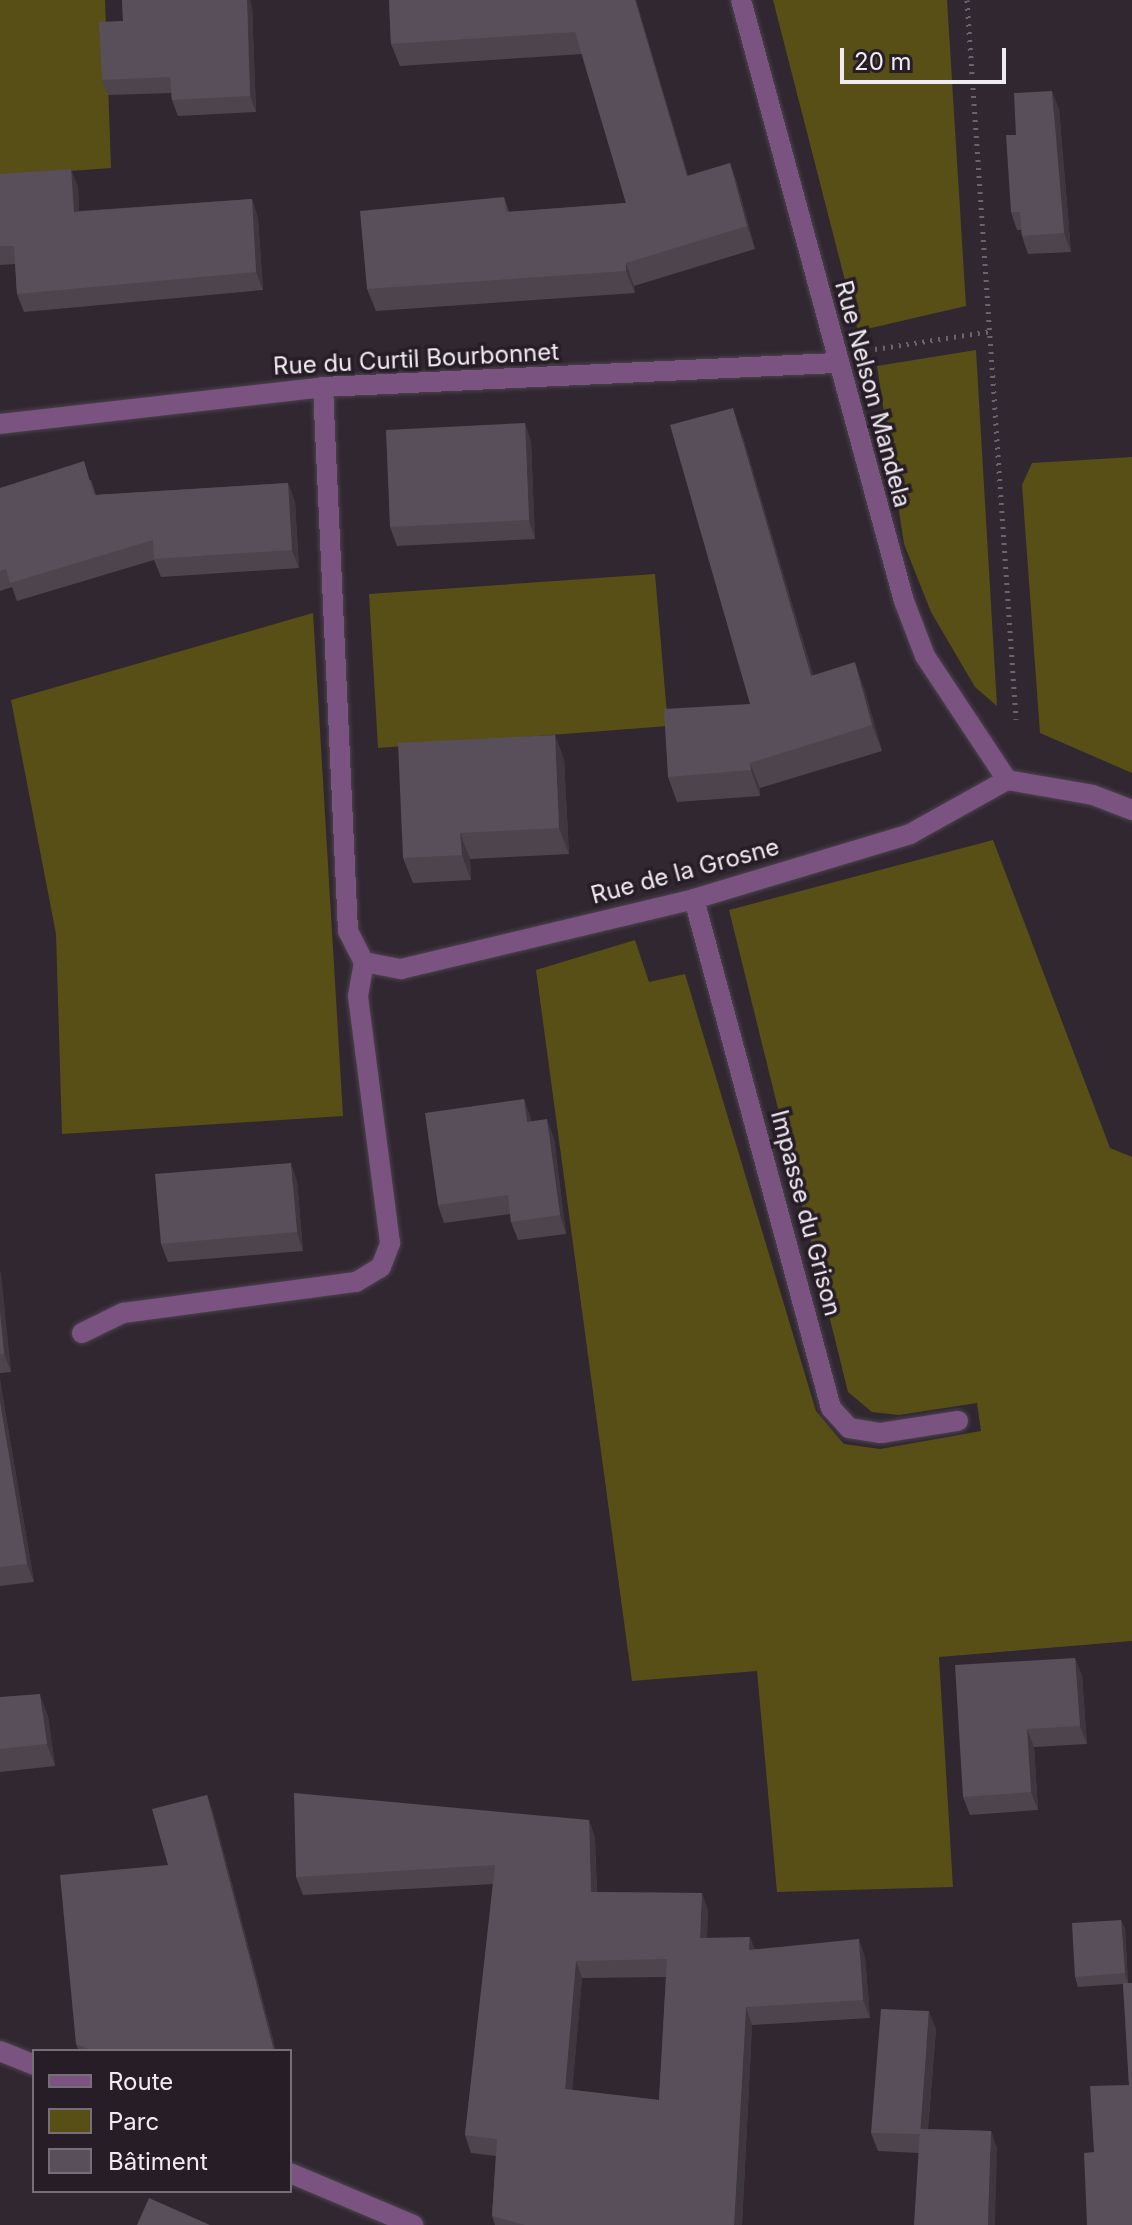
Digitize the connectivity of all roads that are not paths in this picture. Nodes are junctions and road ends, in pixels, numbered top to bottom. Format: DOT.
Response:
graph roads {
  1 [pos="741,0"];
  2 [pos="836,363"];
  3 [pos="323,387"];
  4 [pos="0,424"];
  5 [pos="1007,780"];
  6 [pos="1132,810"];
  7 [pos="694,899"];
  8 [pos="364,962"];
  9 [pos="82,1333"];
  10 [pos="958,1421"];
  11 [pos="0,2051"];
  12 [pos="32,2064"];
  13 [pos="292,2174"];
  14 [pos="413,2225"];
  1 -- 2 [label="street, Rue Nelson Mandela"];
  2 -- 3 [label="street, Rue du Curtil Bourbonnet"];
  2 -- 5 [label="street, Rue Nelson Mandela"];
  3 -- 4 [label="street, Rue du Curtil Bourbonnet"];
  3 -- 8 [label="street"];
  5 -- 6 [label="street"];
  5 -- 7 [label="street, Rue de la Grosne"];
  7 -- 8 [label="street, Rue de la Grosne"];
  7 -- 10 [label="street, Impasse du Grison"];
  8 -- 9 [label="street"];
  11 -- 12 [label="street"];
  13 -- 14 [label="street"];
}
